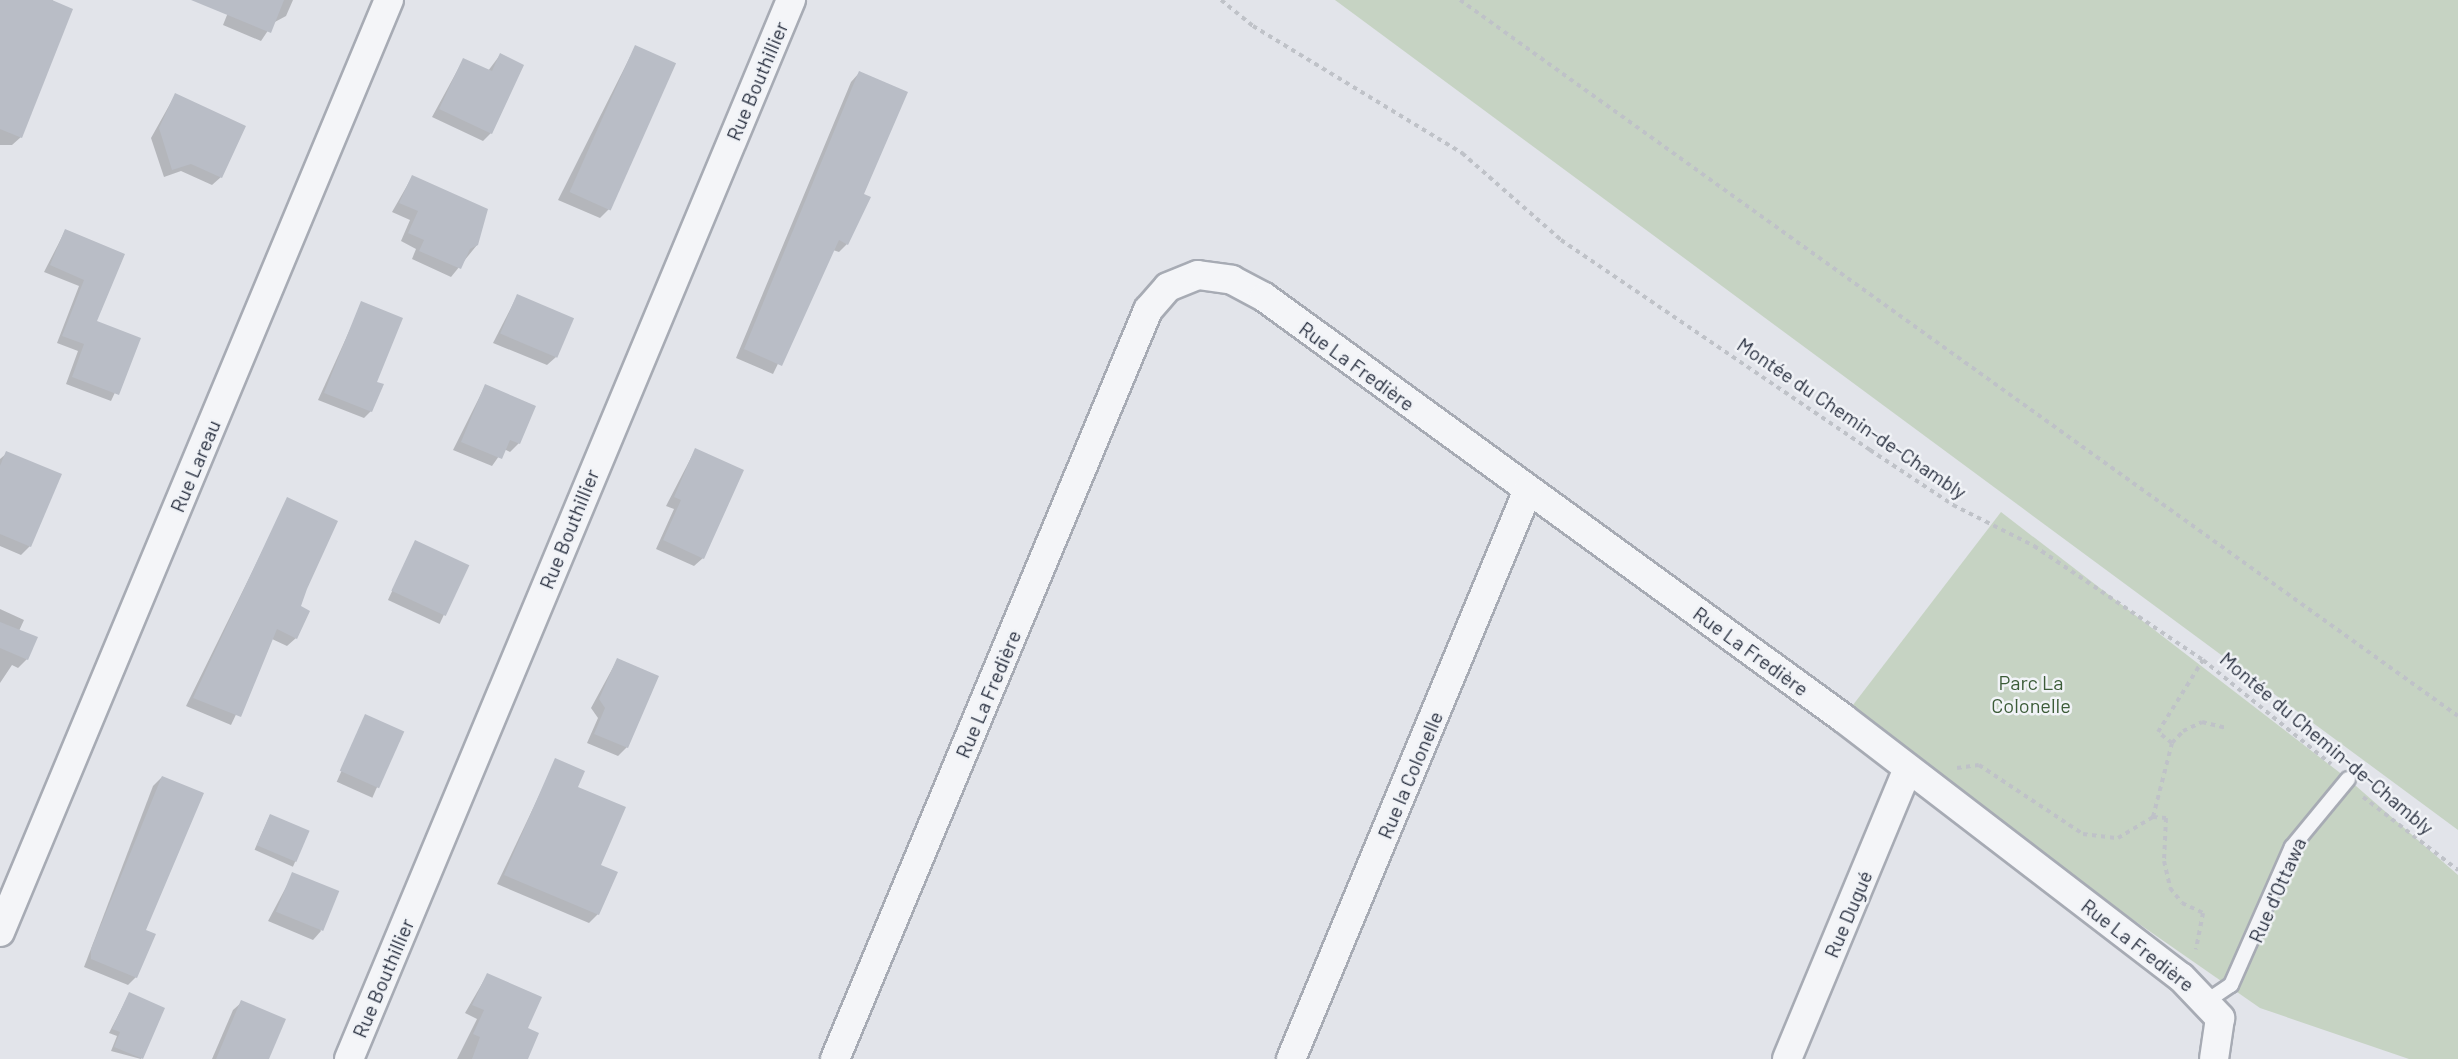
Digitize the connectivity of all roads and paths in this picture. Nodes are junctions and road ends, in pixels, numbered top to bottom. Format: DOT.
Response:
graph roads {
  1 [pos="389,0"];
  2 [pos="791,0"];
  3 [pos="1221,0"];
  4 [pos="1460,0"];
  5 [pos="1528,490"];
  6 [pos="2203,660"];
  7 [pos="2458,716"];
  8 [pos="2226,728"];
  9 [pos="2172,743"];
  10 [pos="1908,769"];
  11 [pos="2348,779"];
  12 [pos="1943,795"];
  13 [pos="2153,817"];
  14 [pos="2458,870"];
  15 [pos="0,932"];
  16 [pos="2194,959"];
  17 [pos="2208,1000"];
  18 [pos="349,1059"];
  19 [pos="835,1059"];
  20 [pos="1291,1059"];
  21 [pos="1787,1059"];
  22 [pos="2214,1059"];
  1 -- 15 [label="street, Rue Lareau"];
  2 -- 18 [label="street, Rue Bouthillier"];
  3 -- 6 [label="path, Montée du Chemin-de-Chambly"];
  4 -- 7 [label="path"];
  5 -- 10 [label="street, Rue La Fredière"];
  5 -- 19 [label="street, Rue La Fredière"];
  5 -- 20 [label="street, Rue la Colonelle"];
  6 -- 9 [label="path"];
  6 -- 11 [label="path, Montée du Chemin-de-Chambly"];
  8 -- 9 [label="path"];
  9 -- 13 [label="path"];
  10 -- 12 [label="street, Rue La Fredière"];
  10 -- 21 [label="street, Rue Dugué"];
  11 -- 14 [label="path, Montée du Chemin-de-Chambly"];
  11 -- 17 [label="lane, Rue d'Ottawa"];
  12 -- 13 [label="path"];
  12 -- 17 [label="street, Rue La Fredière"];
  13 -- 16 [label="path"];
  17 -- 22 [label="street"];
}
